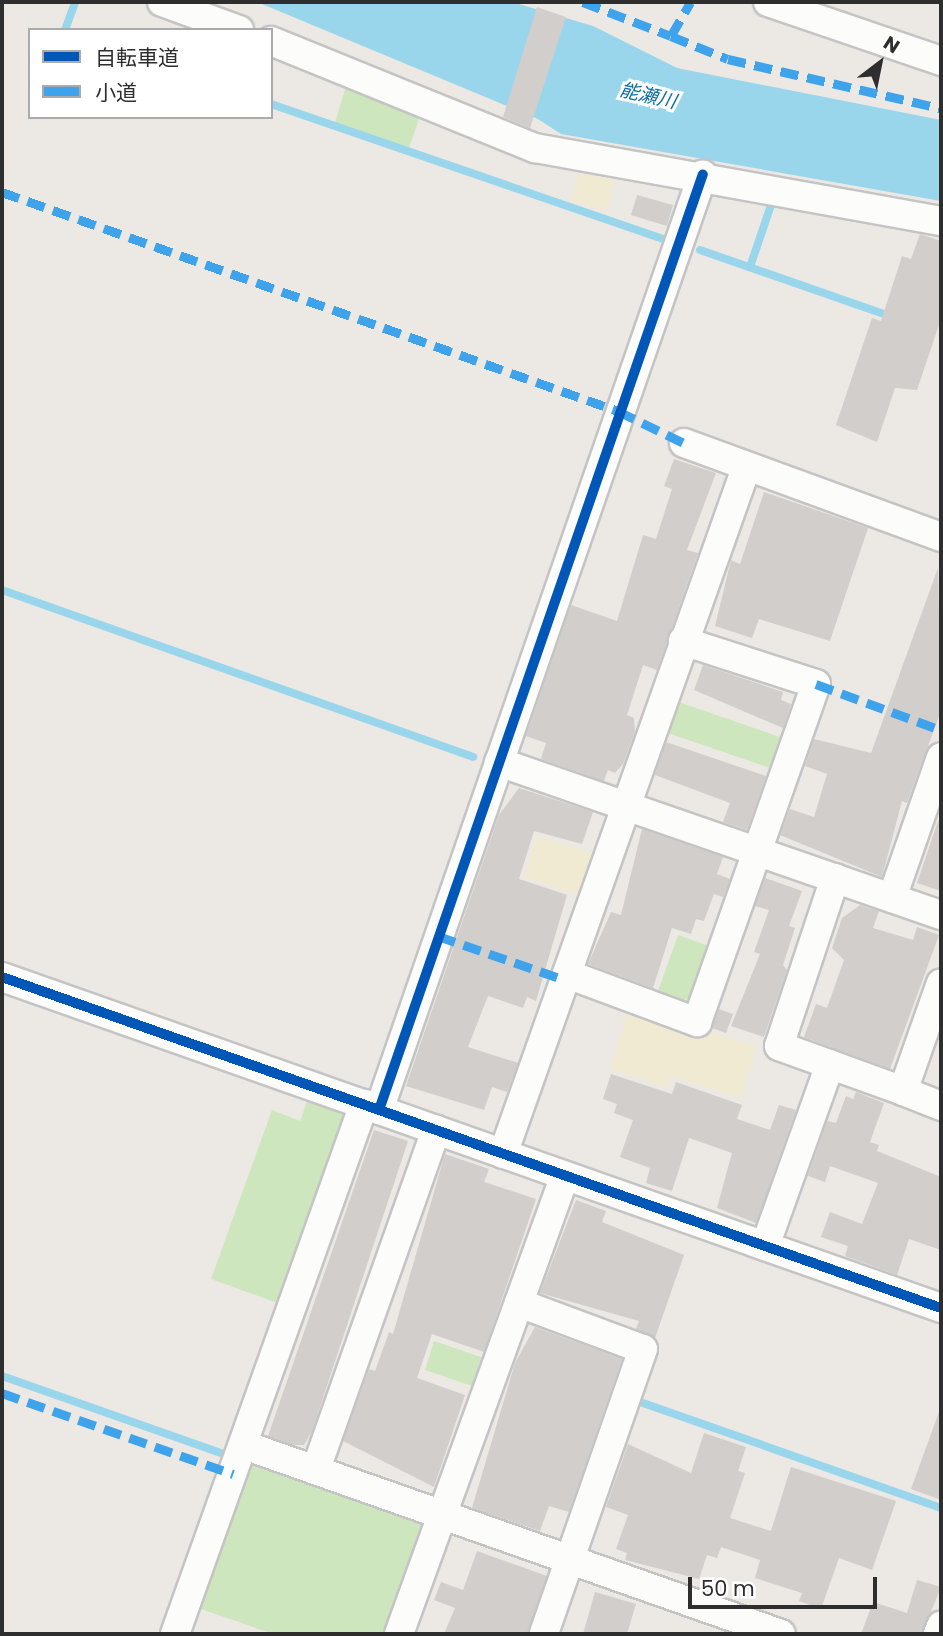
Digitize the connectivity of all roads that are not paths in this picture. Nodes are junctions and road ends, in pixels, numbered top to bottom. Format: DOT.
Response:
graph roads {
  1 [pos="162,2"];
  2 [pos="768,2"];
  3 [pos="234,28"];
  4 [pos="273,42"];
  5 [pos="941,61"];
  6 [pos="703,174"];
  7 [pos="941,221"];
  8 [pos="684,443"];
  9 [pos="747,468"];
  10 [pos="941,537"];
  11 [pos="683,640"];
  12 [pos="941,757"];
  13 [pos="499,762"];
  14 [pos="625,805"];
  15 [pos="755,849"];
  16 [pos="835,878"];
  17 [pos="892,898"];
  18 [pos="941,915"];
  19 [pos="567,974"];
  20 [pos="2,977"];
  21 [pos="941,983"];
  22 [pos="830,1064"];
  23 [pos="903,1091"];
  24 [pos="941,1106"];
  25 [pos="372,1107"];
  26 [pos="436,1130"];
  27 [pos="503,1154"];
  28 [pos="565,1176"];
  29 [pos="765,1246"];
  30 [pos="519,1303"];
  31 [pos="941,1308"];
  32 [pos="244,1445"];
  33 [pos="316,1469"];
  34 [pos="442,1512"];
  35 [pos="571,1558"];
  36 [pos="941,1626"];
  37 [pos="176,1634"];
  38 [pos="400,1634"];
  39 [pos="544,1634"];
  40 [pos="781,1634"];
  41 [pos="938,1634"];
  1 -- 3 [label="street"];
  2 -- 5 [label="street"];
  4 -- 6 [label="street"];
  6 -- 7 [label="street"];
  6 -- 13 [label="street"];
  8 -- 9 [label="street"];
  9 -- 10 [label="street"];
  9 -- 11 [label="street"];
  11 -- 14 [label="street"];
  11 -- 15 [label="street"];
  12 -- 17 [label="street"];
  13 -- 14 [label="street"];
  13 -- 25 [label="street"];
  14 -- 15 [label="street"];
  14 -- 19 [label="street"];
  15 -- 16 [label="street"];
  15 -- 19 [label="street"];
  16 -- 17 [label="street"];
  16 -- 22 [label="street"];
  17 -- 18 [label="street"];
  19 -- 27 [label="street"];
  20 -- 25 [label="street"];
  21 -- 23 [label="street"];
  22 -- 23 [label="street"];
  22 -- 29 [label="street"];
  23 -- 24 [label="street"];
  25 -- 26 [label="street"];
  25 -- 32 [label="street"];
  26 -- 27 [label="street"];
  26 -- 33 [label="street"];
  27 -- 28 [label="street"];
  28 -- 29 [label="street"];
  28 -- 30 [label="street"];
  29 -- 31 [label="street"];
  30 -- 34 [label="street"];
  30 -- 35 [label="street"];
  32 -- 33 [label="street"];
  32 -- 37 [label="street"];
  33 -- 34 [label="street"];
  34 -- 35 [label="street"];
  34 -- 38 [label="street"];
  35 -- 39 [label="street"];
  35 -- 40 [label="street"];
  36 -- 41 [label="street"];
}
